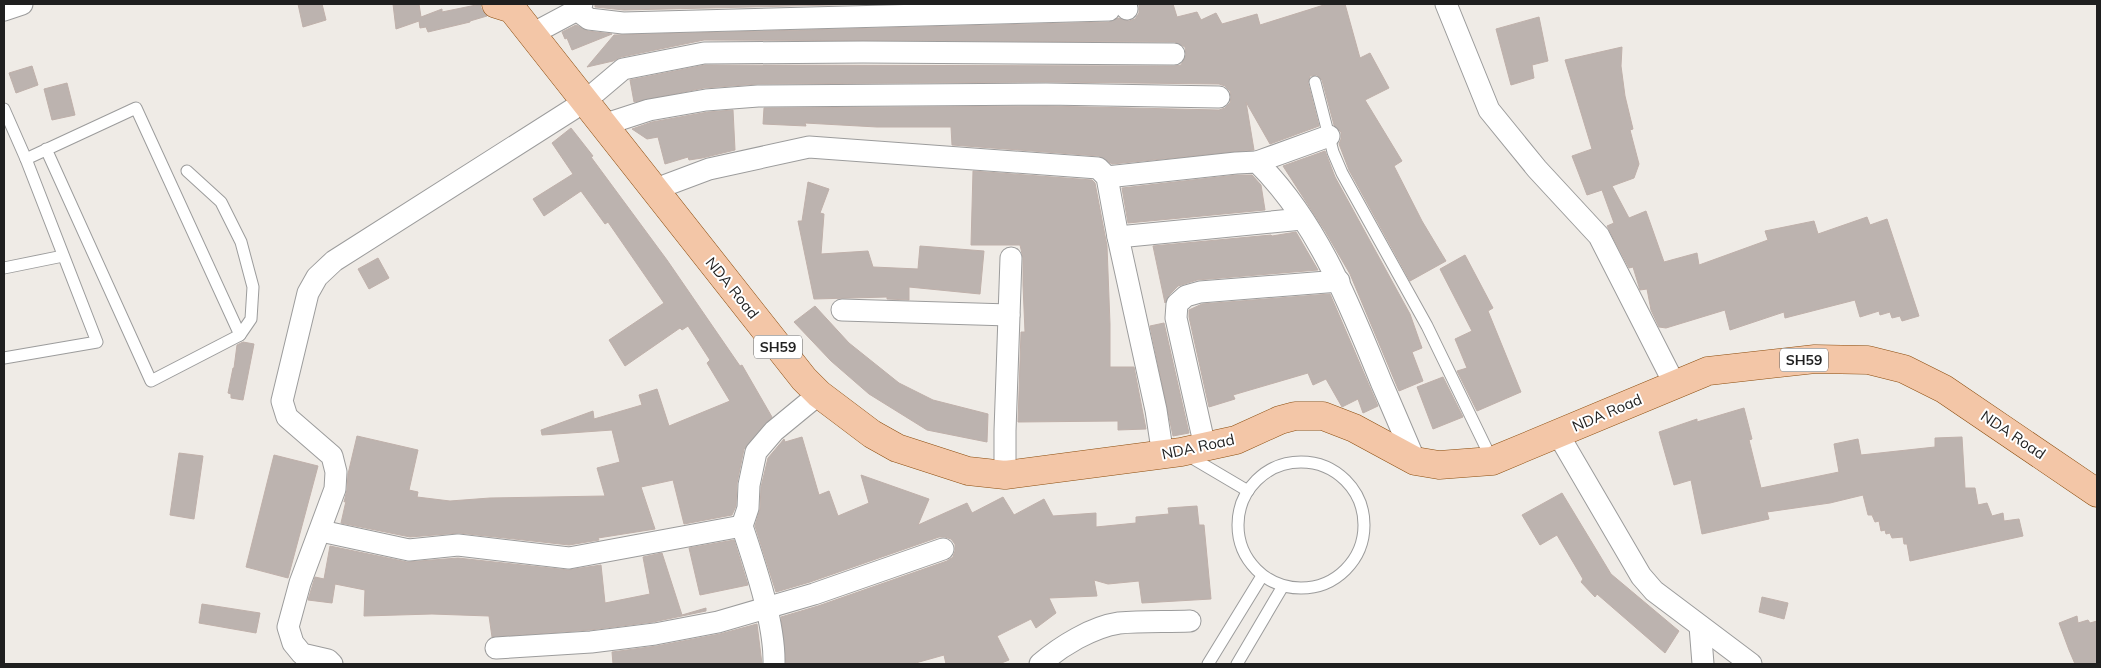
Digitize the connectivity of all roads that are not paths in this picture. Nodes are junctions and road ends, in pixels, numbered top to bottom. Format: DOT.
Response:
graph roads {
  1 [pos="22,4"];
  2 [pos="496,4"];
  3 [pos="1446,4"];
  4 [pos="580,7"];
  5 [pos="1121,7"];
  6 [pos="4,10"];
  7 [pos="532,34"];
  8 [pos="1174,54"];
  9 [pos="1315,82"];
  10 [pos="1219,97"];
  11 [pos="584,102"];
  12 [pos="4,109"];
  13 [pos="603,125"];
  14 [pos="1329,136"];
  15 [pos="46,149"];
  16 [pos="26,159"];
  17 [pos="1257,162"];
  18 [pos="187,171"];
  19 [pos="1107,177"];
  20 [pos="653,190"];
  21 [pos="1302,219"];
  22 [pos="1118,237"];
  23 [pos="63,256"];
  24 [pos="1011,258"];
  25 [pos="4,268"];
  26 [pos="1339,281"];
  27 [pos="842,310"];
  28 [pos="1009,315"];
  29 [pos="240,334"];
  30 [pos="4,358"];
  31 [pos="1675,385"];
  32 [pos="818,394"];
  33 [pos="1558,434"];
  34 [pos="1183,452"];
  35 [pos="1415,461"];
  36 [pos="1492,462"];
  37 [pos="1005,475"];
  38 [pos="1248,491"];
  39 [pos="2097,493"];
  40 [pos="742,526"];
  41 [pos="321,531"];
  42 [pos="943,549"];
  43 [pos="1262,576"];
  44 [pos="1283,586"];
  45 [pos="765,608"];
  46 [pos="1190,621"];
  47 [pos="1700,626"];
  48 [pos="496,648"];
  49 [pos="332,664"];
  50 [pos="774,664"];
  51 [pos="1040,664"];
  52 [pos="1208,664"];
  53 [pos="1237,664"];
  54 [pos="1703,664"];
  55 [pos="1751,664"];
  1 -- 6 [label="street"];
  2 -- 7 [label="main road, NDA Road / SH59"];
  3 -- 31 [label="street"];
  4 -- 5 [label="street"];
  4 -- 7 [label="street"];
  7 -- 11 [label="main road, NDA Road / SH59"];
  8 -- 11 [label="street"];
  9 -- 14 [label="lane"];
  10 -- 13 [label="street"];
  11 -- 13 [label="main road, NDA Road / SH59"];
  11 -- 41 [label="street"];
  12 -- 16 [label="lane"];
  13 -- 20 [label="main road, NDA Road / SH59"];
  14 -- 17 [label="street"];
  14 -- 36 [label="lane"];
  15 -- 16 [label="lane"];
  15 -- 29 [label="lane"];
  15 -- 29 [label="lane"];
  16 -- 23 [label="lane"];
  17 -- 19 [label="street"];
  17 -- 21 [label="street"];
  18 -- 29 [label="lane"];
  19 -- 20 [label="street"];
  19 -- 22 [label="street"];
  20 -- 32 [label="main road, NDA Road / SH59"];
  21 -- 22 [label="street"];
  21 -- 26 [label="street"];
  22 -- 34 [label="street"];
  23 -- 25 [label="lane"];
  23 -- 30 [label="lane"];
  24 -- 28 [label="street"];
  26 -- 34 [label="street"];
  26 -- 35 [label="street"];
  27 -- 28 [label="street"];
  28 -- 37 [label="street"];
  31 -- 33 [label="main road, NDA Road / SH59"];
  31 -- 39 [label="main road, NDA Road / SH59"];
  32 -- 37 [label="main road, NDA Road / SH59"];
  32 -- 40 [label="street"];
  33 -- 36 [label="main road, NDA Road / SH59"];
  33 -- 47 [label="street"];
  34 -- 35 [label="main road, NDA Road"];
  34 -- 37 [label="main road, NDA Road / SH59"];
  34 -- 38 [label="lane"];
  35 -- 36 [label="main road, NDA Road"];
  38 -- 43 [label="lane"];
  38 -- 44 [label="lane"];
  40 -- 41 [label="street"];
  40 -- 45 [label="street"];
  41 -- 49 [label="street"];
  42 -- 45 [label="street"];
  43 -- 44 [label="lane"];
  43 -- 52 [label="lane"];
  44 -- 53 [label="lane"];
  45 -- 48 [label="street"];
  45 -- 50 [label="street"];
  46 -- 51 [label="street"];
  47 -- 54 [label="street"];
  47 -- 55 [label="street"];
}
